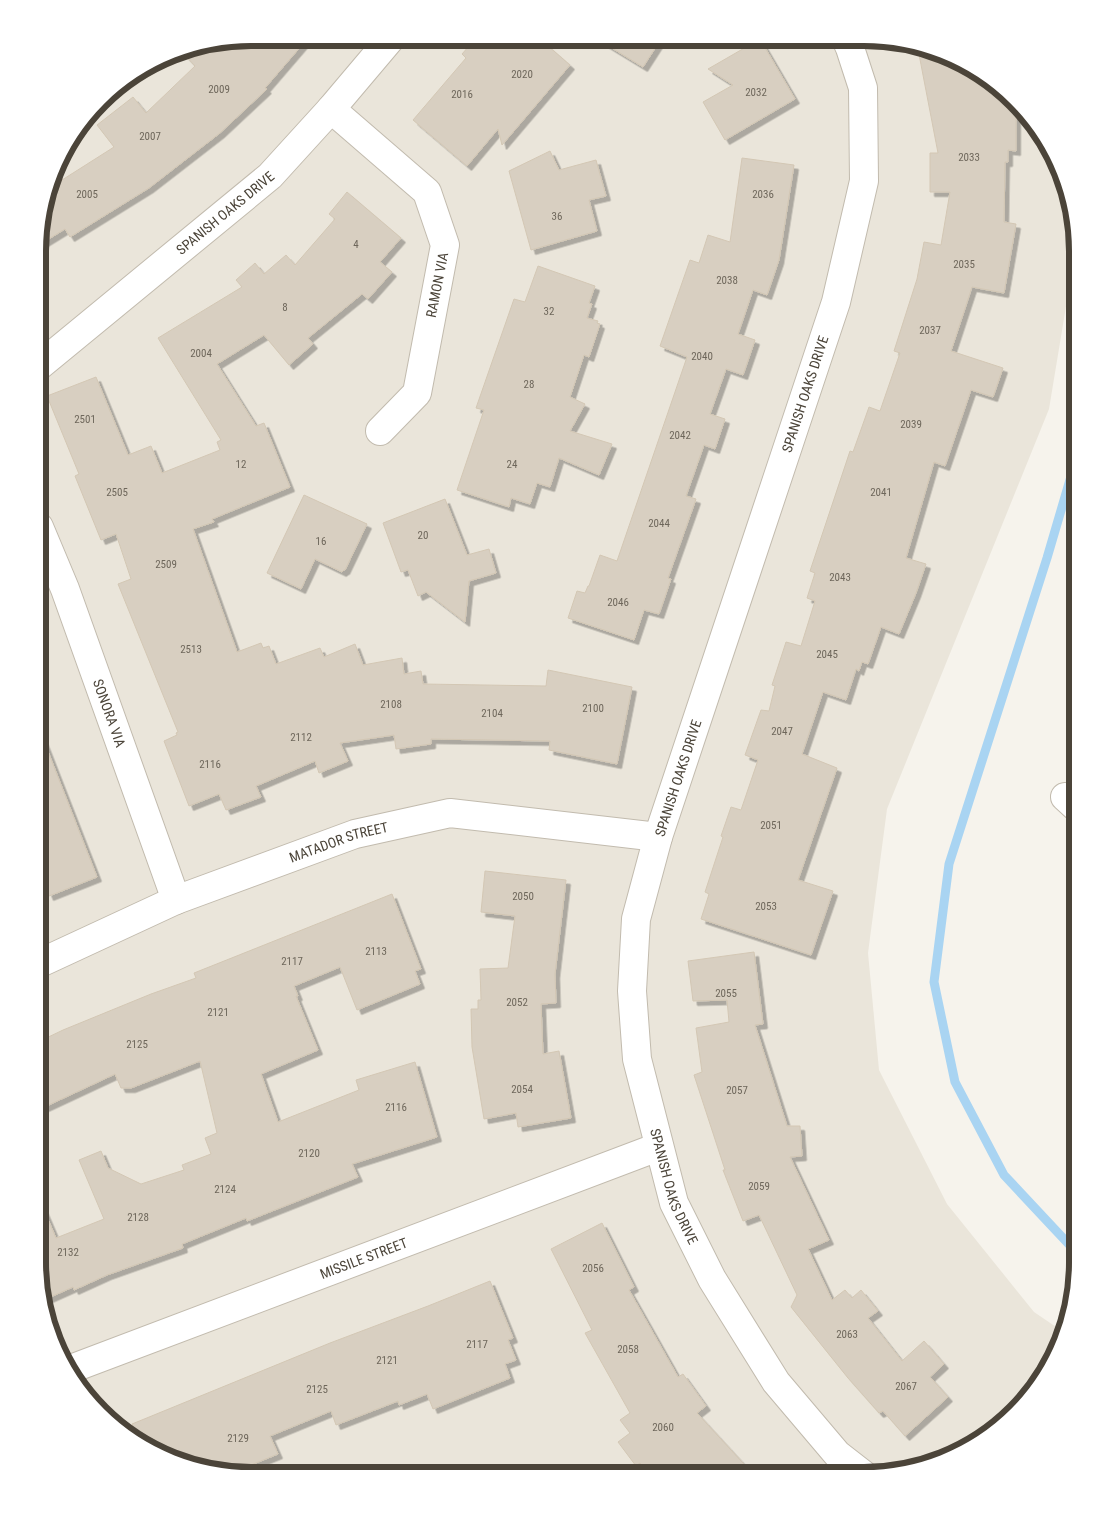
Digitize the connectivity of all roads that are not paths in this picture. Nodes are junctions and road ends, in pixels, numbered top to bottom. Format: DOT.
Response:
graph roads {
  1 [pos="384,46"];
  2 [pos="849,46"];
  3 [pos="331,109"];
  4 [pos="46,360"];
  5 [pos="380,431"];
  6 [pos="46,544"];
  7 [pos="658,837"];
  8 [pos="176,900"];
  9 [pos="46,960"];
  10 [pos="658,1147"];
  11 [pos="75,1367"];
  12 [pos="853,1467"];
  1 -- 3 [label="street, SPANISH OAKS DRIVE"];
  2 -- 7 [label="street, SPANISH OAKS DRIVE"];
  3 -- 4 [label="street, SPANISH OAKS DRIVE"];
  3 -- 5 [label="street, RAMON VIA"];
  6 -- 8 [label="street, SONORA VIA"];
  7 -- 8 [label="street, MATADOR STREET"];
  7 -- 10 [label="street, SPANISH OAKS DRIVE"];
  8 -- 9 [label="street, MATADOR STREET"];
  10 -- 11 [label="street, MISSILE STREET"];
  10 -- 12 [label="street, SPANISH OAKS DRIVE"];
}
